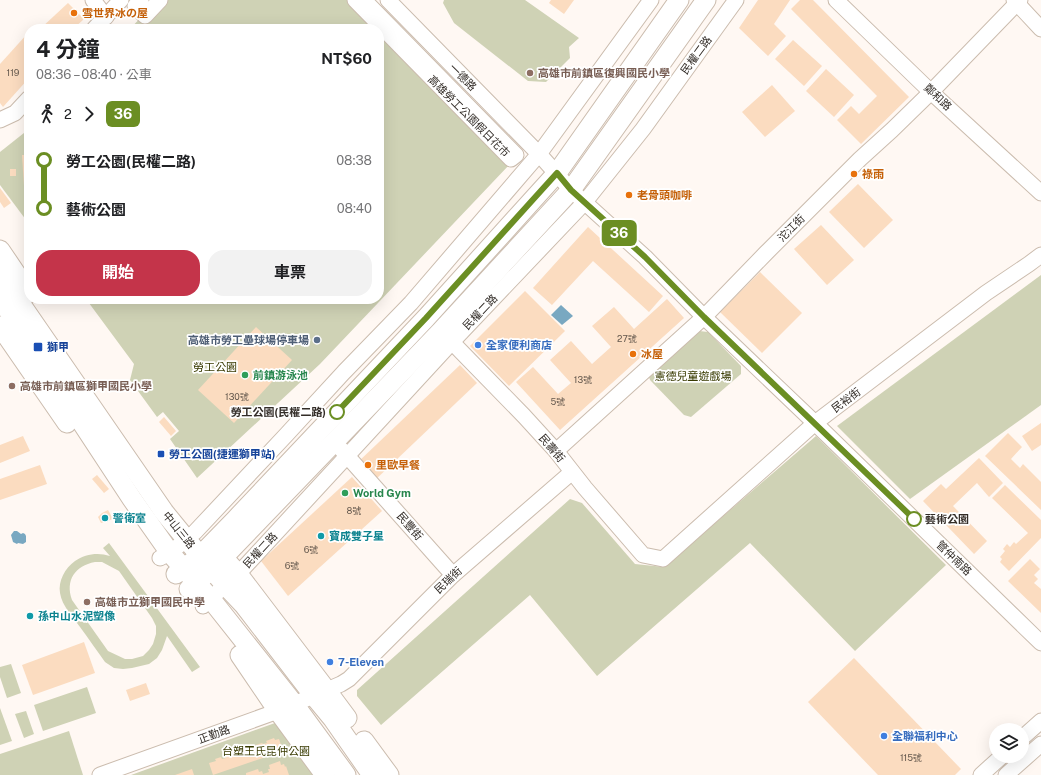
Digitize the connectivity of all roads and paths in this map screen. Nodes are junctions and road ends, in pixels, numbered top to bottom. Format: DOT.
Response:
graph roads {
  1 [pos="93,0"];
  2 [pos="121,0"];
  3 [pos="141,0"];
  4 [pos="160,0"];
  5 [pos="355,0"];
  6 [pos="364,0"];
  7 [pos="651,0"];
  8 [pos="679,0"];
  9 [pos="706,0"];
  10 [pos="736,0"];
  11 [pos="836,0"];
  12 [pos="1017,1"];
  13 [pos="393,2"];
  14 [pos="106,17"];
  15 [pos="99,24"];
  16 [pos="379,24"];
  17 [pos="1041,29"];
  18 [pos="384,30"];
  19 [pos="931,92"];
  20 [pos="24,103"];
  21 [pos="0,120"];
  22 [pos="539,154"];
  23 [pos="557,173"];
  24 [pos="1041,193"];
  25 [pos="578,196"];
  26 [pos="0,250"];
  27 [pos="1041,255"];
  28 [pos="0,274"];
  29 [pos="24,286"];
  30 [pos="0,298"];
  31 [pos="36,304"];
  32 [pos="704,317"];
  33 [pos="0,326"];
  34 [pos="446,337"];
  35 [pos="815,423"];
  36 [pos="335,441"];
  37 [pos="556,451"];
  38 [pos="347,456"];
  39 [pos="572,472"];
  40 [pos="191,536"];
  41 [pos="165,556"];
  42 [pos="211,557"];
  43 [pos="663,559"];
  44 [pos="453,575"];
  45 [pos="186,578"];
  46 [pos="232,580"];
  47 [pos="206,602"];
  48 [pos="1041,643"];
  49 [pos="321,694"];
  50 [pos="286,708"];
  51 [pos="1041,721"];
  52 [pos="1029,732"];
  53 [pos="1041,744"];
  54 [pos="994,763"];
  55 [pos="100,775"];
  56 [pos="325,775"];
  57 [pos="346,775"];
  58 [pos="372,775"];
  59 [pos="389,775"];
  60 [pos="981,775"];
  61 [pos="1006,775"];
  1 -- 14 [label="street"];
  2 -- 14 [label="street"];
  3 -- 4 [label="street"];
  5 -- 16 [label="street, 高雄勞工公園假日花市"];
  6 -- 18 [label="street, 高雄勞工公園假日花市"];
  7 -- 22 [label="street"];
  8 -- 23 [label="main road, 民權二路"];
  9 -- 25 [label="main road, 民權二路"];
  10 -- 25 [label="street, 民權二路"];
  11 -- 19 [label="street, 鄭和路"];
  12 -- 17 [label="street"];
  12 -- 19 [label="street, 沱江街"];
  13 -- 22 [label="street, 一德路"];
  14 -- 15 [label="street"];
  19 -- 24 [label="street, 鄭和路"];
  19 -- 32 [label="street, 沱江街"];
  20 -- 21 [label="street"];
  22 -- 23 [label="street, 一德路"];
  22 -- 40 [label="street"];
  23 -- 25 [label="street, 一德路"];
  23 -- 42 [label="main road, 民權二路"];
  25 -- 32 [label="street, 一德路"];
  25 -- 34 [label="main road, 民權二路"];
  26 -- 29 [label="main road"];
  27 -- 35 [label="street, 民裕街"];
  28 -- 40 [label="main road, 中山三路"];
  30 -- 41 [label="main road, 中山三路"];
  31 -- 40 [label="main road, 中山三路"];
  32 -- 35 [label="street, 管仲南路"];
  32 -- 37 [label="street, 沱江街"];
  33 -- 41 [label="main road, 中山三路"];
  34 -- 36 [label="main road, 民權二路"];
  34 -- 37 [label="street, 民壽街"];
  34 -- 38 [label="street, 民權二路"];
  35 -- 43 [label="street, 民裕街"];
  35 -- 48 [label="street, 管仲南路"];
  36 -- 38 [label="street, 民豐街"];
  36 -- 42 [label="main road, 民權二路"];
  37 -- 39 [label="street, 民壽街"];
  38 -- 44 [label="street, 民豐街"];
  38 -- 46 [label="street, 民權二路"];
  39 -- 43 [label="street, 民壽街"];
  39 -- 44 [label="street, 民瑞街"];
  40 -- 41 [label="street"];
  40 -- 42 [label="main road, 中山三路"];
  41 -- 45 [label="main road, 中山三路"];
  42 -- 45 [label="main road, 民權二路"];
  42 -- 46 [label="main road, 中山三路"];
  44 -- 49 [label="street, 民瑞街"];
  45 -- 47 [label="main road, 中山三路"];
  46 -- 47 [label="street, 民權二路"];
  46 -- 49 [label="main road, 中山三路"];
  47 -- 50 [label="main road, 中山三路"];
  49 -- 50 [label="street, 正勤路"];
  49 -- 58 [label="main road, 中山三路"];
  49 -- 59 [label="main road, 中山三路"];
  50 -- 55 [label="street, 正勤路"];
  50 -- 56 [label="main road, 中山三路"];
  50 -- 57 [label="main road, 中山三路"];
  51 -- 52 [label="street"];
  53 -- 61 [label="street"];
  54 -- 60 [label="street"];
}
